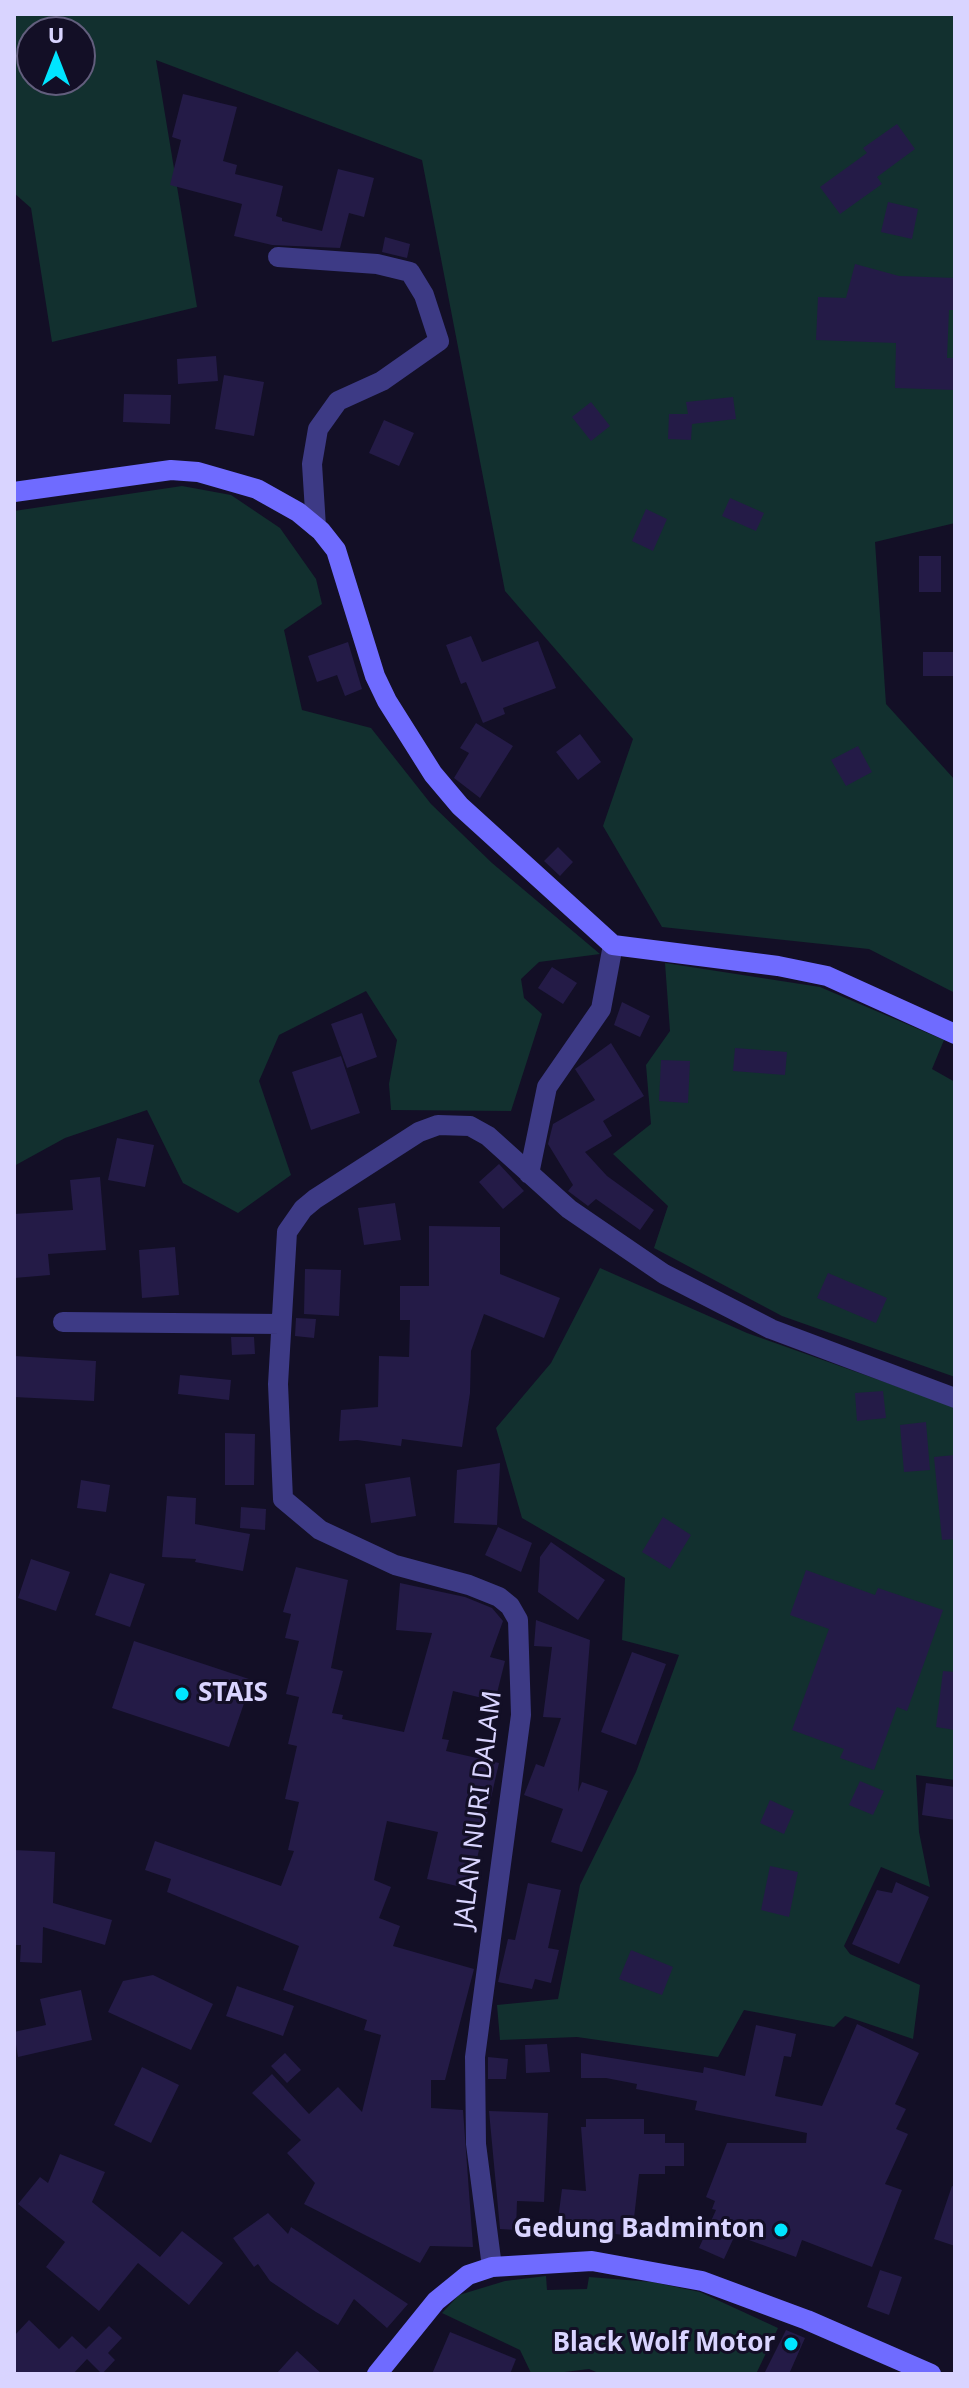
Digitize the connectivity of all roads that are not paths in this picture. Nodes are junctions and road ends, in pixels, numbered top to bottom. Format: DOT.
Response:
graph roads {
  1 [pos="278,257"];
  2 [pos="14,492"];
  3 [pos="316,527"];
  4 [pos="613,945"];
  5 [pos="955,1034"];
  6 [pos="529,1174"];
  7 [pos="63,1322"];
  8 [pos="281,1324"];
  9 [pos="955,1398"];
  10 [pos="492,2267"];
  11 [pos="377,2374"];
  12 [pos="931,2374"];
  1 -- 3 [label="street"];
  2 -- 3 [label="main road"];
  3 -- 4 [label="main road"];
  4 -- 5 [label="main road"];
  4 -- 6 [label="street"];
  6 -- 8 [label="street, JALAN NURI DALAM"];
  6 -- 9 [label="street, JALAN NURI DALAM"];
  7 -- 8 [label="street"];
  8 -- 10 [label="street, JALAN NURI DALAM"];
  10 -- 11 [label="main road"];
  10 -- 12 [label="main road"];
}
